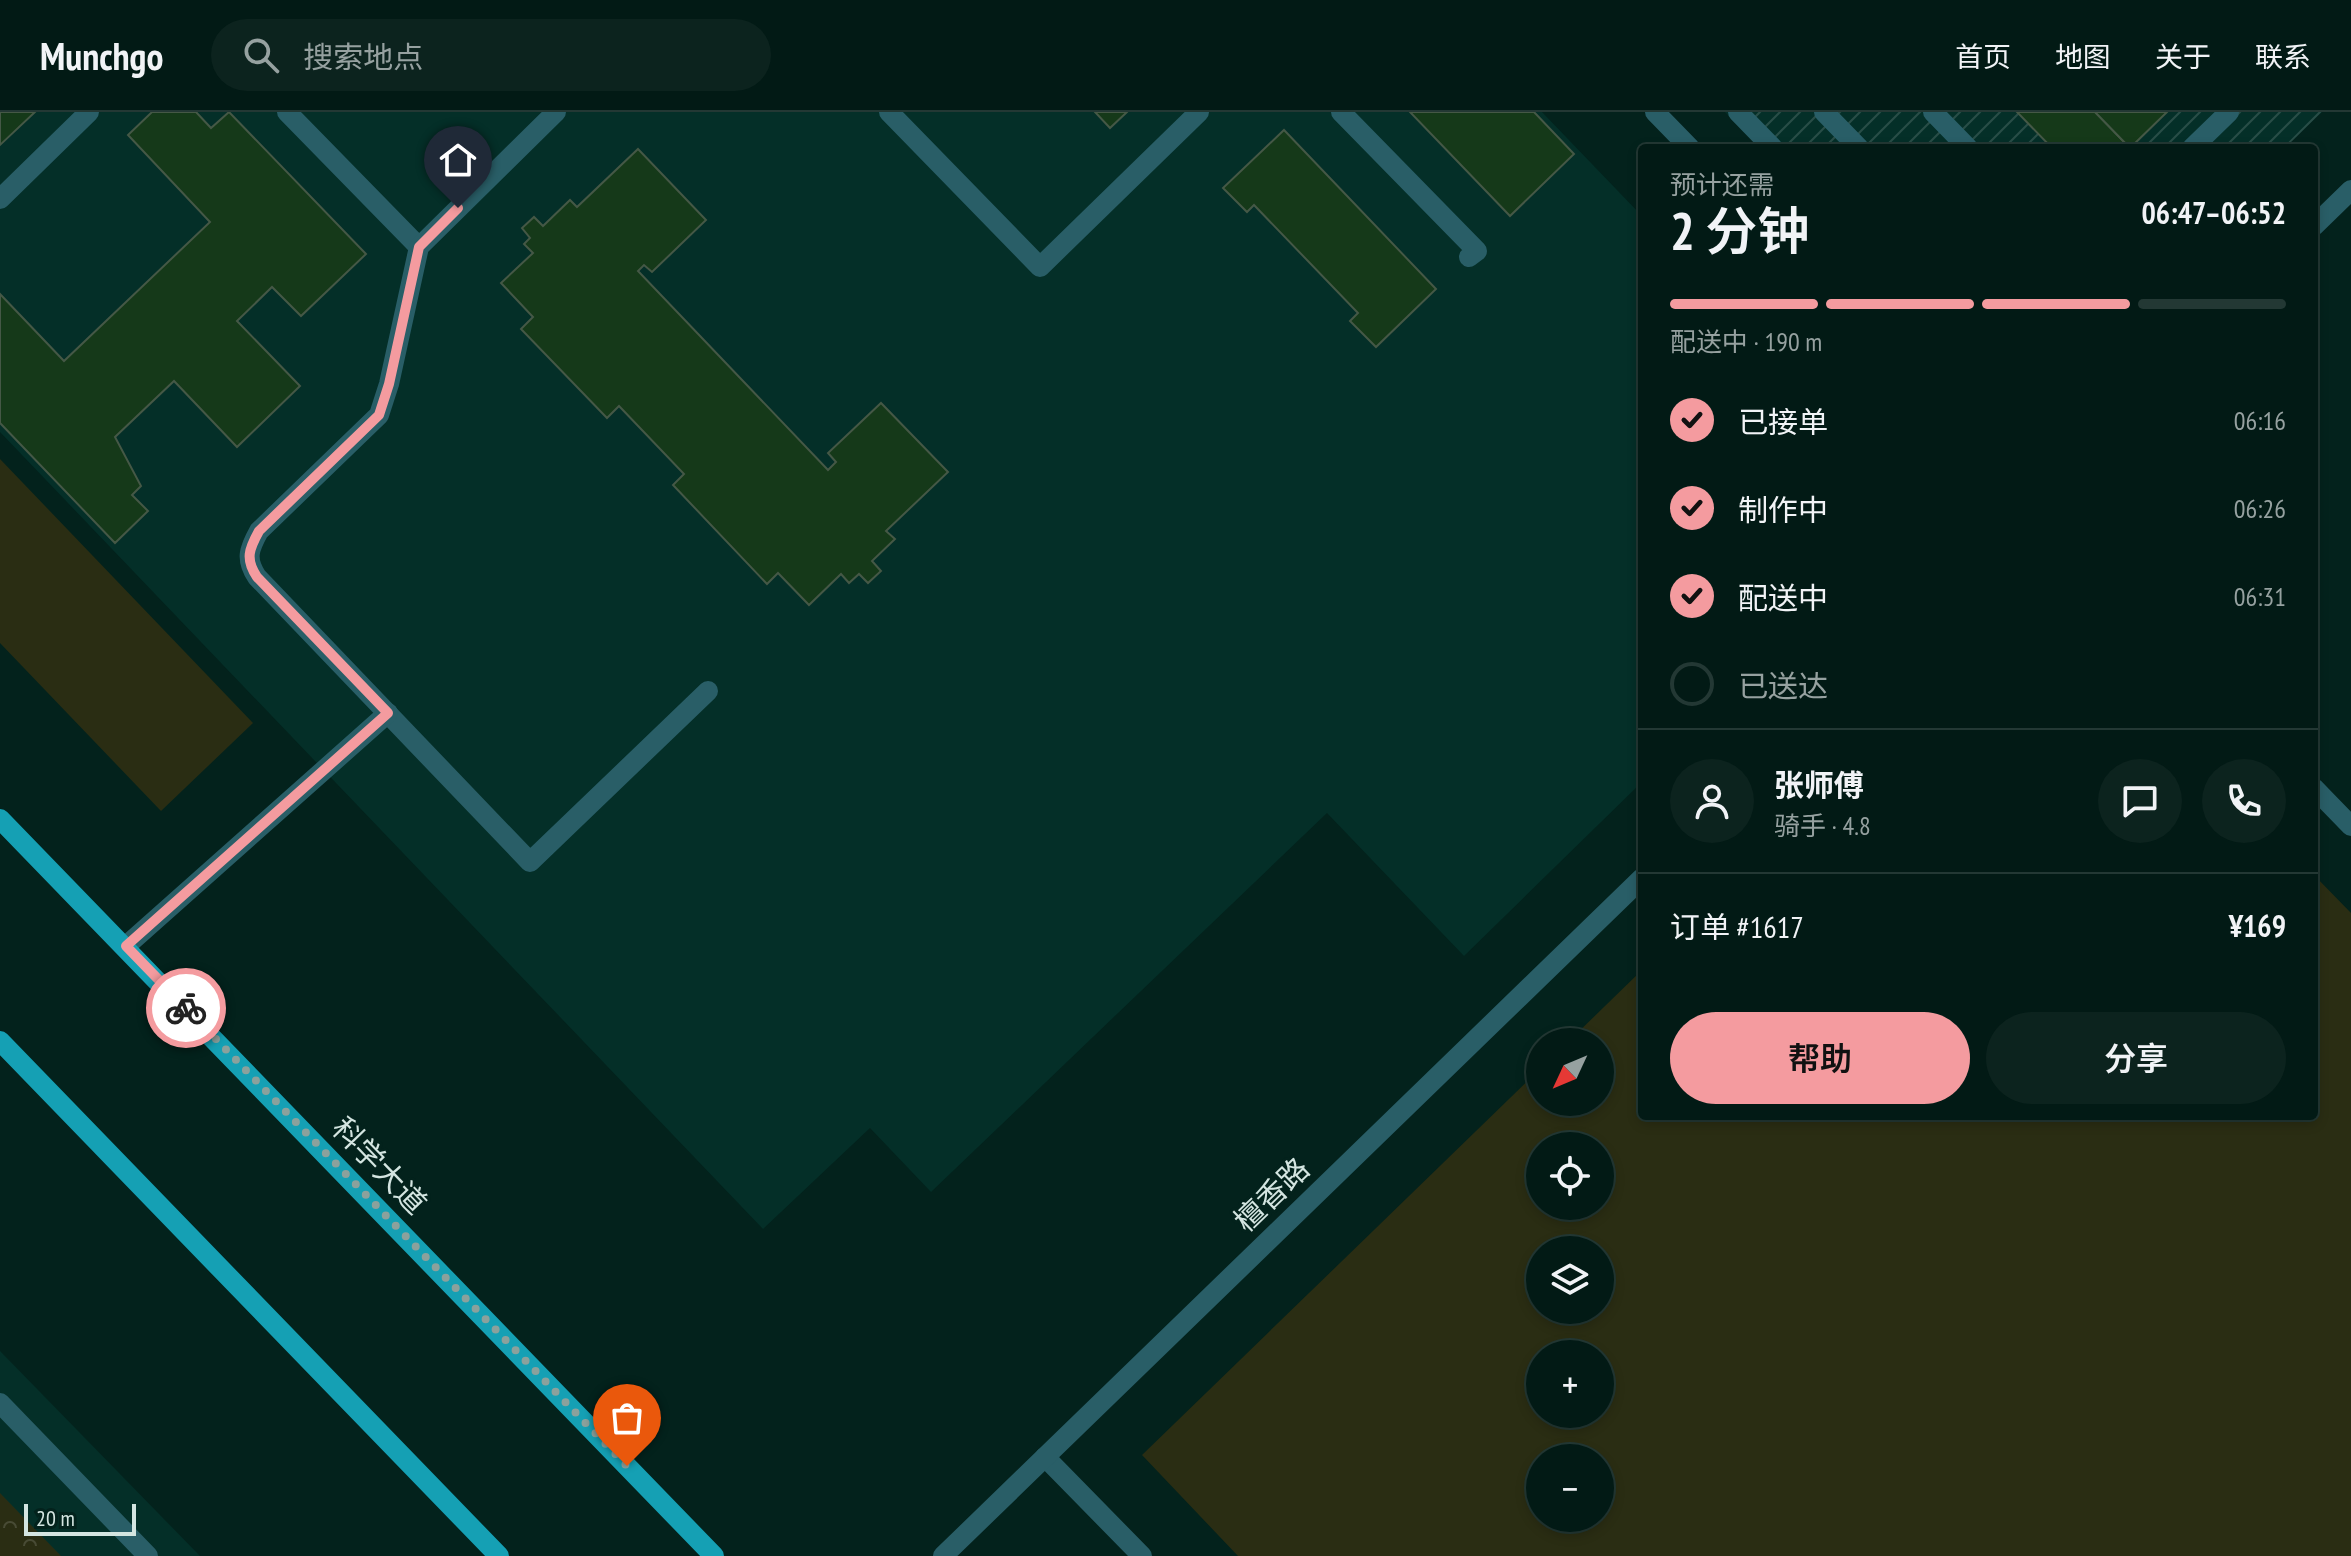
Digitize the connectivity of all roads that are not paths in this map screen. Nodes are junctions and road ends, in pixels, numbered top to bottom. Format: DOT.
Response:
graph roads {
  1 [pos="89,112"];
  2 [pos="287,112"];
  3 [pos="556,112"];
  4 [pos="889,112"];
  5 [pos="1199,112"];
  6 [pos="1341,112"];
  7 [pos="1655,112"];
  8 [pos="1738,112"];
  9 [pos="1824,112"];
  10 [pos="1933,112"];
  11 [pos="2229,112"];
  12 [pos="1686,144"];
  13 [pos="1769,144"];
  14 [pos="1855,144"];
  15 [pos="1957,144"];
  16 [pos="2196,144"];
  17 [pos="2351,190"];
  18 [pos="0,199"];
  19 [pos="2318,222"];
  20 [pos="419,247"];
  21 [pos="1469,257"];
  22 [pos="708,691"];
  23 [pos="388,713"];
  24 [pos="2318,792"];
  25 [pos="0,819"];
  26 [pos="2351,826"];
  27 [pos="1638,882"];
  28 [pos="126,946"];
  29 [pos="0,1041"];
  30 [pos="0,1403"];
  31 [pos="1045,1457"];
  32 [pos="148,1556"];
  33 [pos="499,1556"];
  34 [pos="714,1556"];
  35 [pos="943,1556"];
  36 [pos="1142,1556"];
  1 -- 18 [label="street"];
  2 -- 20 [label="street"];
  3 -- 20 [label="street"];
  4 -- 5 [label="street"];
  6 -- 21 [label="street"];
  7 -- 12 [label="street"];
  8 -- 13 [label="street"];
  9 -- 14 [label="street"];
  10 -- 15 [label="street"];
  11 -- 16 [label="street"];
  17 -- 19 [label="street"];
  20 -- 23 [label="street"];
  22 -- 23 [label="street"];
  23 -- 28 [label="street"];
  24 -- 26 [label="street"];
  25 -- 28 [label="main road, 科学大道"];
  27 -- 31 [label="street, 檀香路"];
  28 -- 34 [label="main road, 科学大道"];
  29 -- 33 [label="main road"];
  30 -- 32 [label="street"];
  31 -- 35 [label="street, 檀香路"];
  31 -- 36 [label="street"];
}
